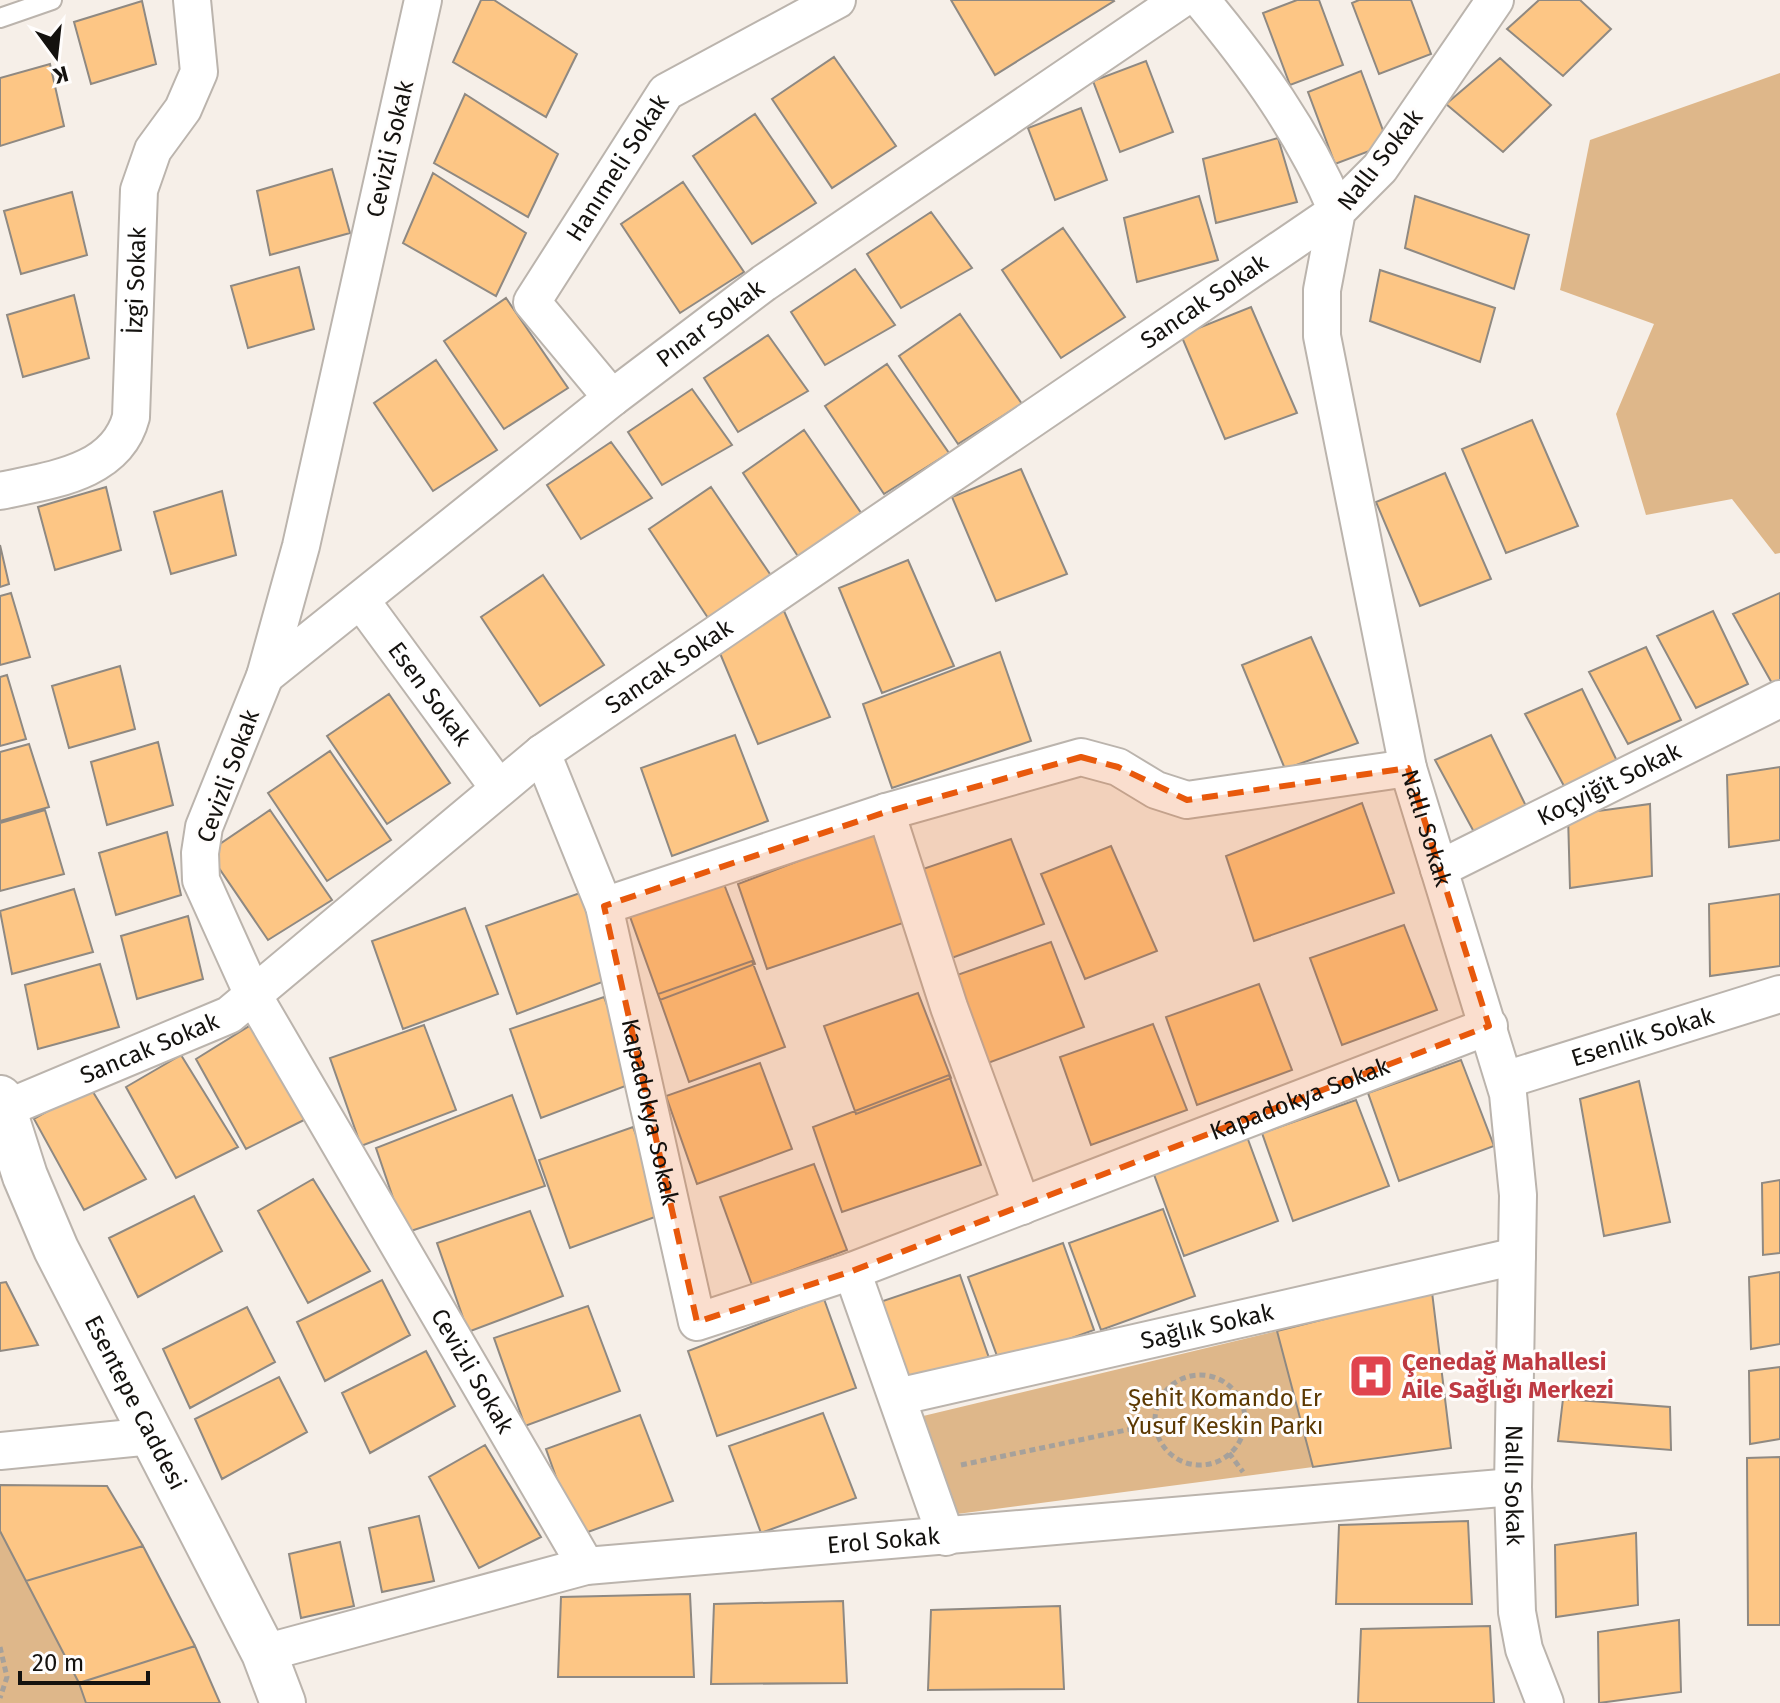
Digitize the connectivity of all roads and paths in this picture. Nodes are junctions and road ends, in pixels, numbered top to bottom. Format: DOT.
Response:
graph roads {
  1 [pos="52,0"];
  2 [pos="192,0"];
  3 [pos="423,0"];
  4 [pos="837,0"];
  5 [pos="1180,0"];
  6 [pos="1201,0"];
  7 [pos="1495,0"];
  8 [pos="0,18"];
  9 [pos="1337,211"];
  10 [pos="612,398"];
  11 [pos="0,491"];
  12 [pos="362,602"];
  13 [pos="265,676"];
  14 [pos="1780,699"];
  15 [pos="542,753"];
  16 [pos="1408,768"];
  17 [pos="498,787"];
  18 [pos="886,812"];
  19 [pos="1439,869"];
  20 [pos="604,906"];
  21 [pos="1780,994"];
  22 [pos="253,995"];
  23 [pos="1489,1026"];
  24 [pos="1505,1080"];
  25 [pos="1,1107"];
  26 [pos="1022,1206"];
  27 [pos="1517,1256"];
  28 [pos="852,1271"];
  29 [pos="897,1397"];
  30 [pos="1155,1424"];
  31 [pos="152,1436"];
  32 [pos="0,1451"];
  33 [pos="1229,1453"];
  34 [pos="955,1466"];
  35 [pos="1247,1476"];
  36 [pos="1513,1487"];
  37 [pos="946,1537"];
  38 [pos="586,1566"];
  39 [pos="0,1647"];
  40 [pos="264,1653"];
  41 [pos="0,1698"];
  42 [pos="11,1703"];
  43 [pos="283,1703"];
  44 [pos="1545,1703"];
  1 -- 8 [label="lane"];
  2 -- 11 [label="street, İzgi Sokak"];
  3 -- 13 [label="street, Cevizli Sokak"];
  4 -- 10 [label="street, Hanımeli Sokak"];
  5 -- 10 [label="street, Pınar Sokak"];
  6 -- 9 [label="street"];
  7 -- 9 [label="street, Nallı Sokak"];
  9 -- 15 [label="street, Sancak Sokak"];
  9 -- 16 [label="street, Nallı Sokak"];
  10 -- 12 [label="street, Pınar Sokak"];
  12 -- 13 [label="street, Pınar Sokak"];
  12 -- 17 [label="street, Esen Sokak"];
  13 -- 22 [label="street, Cevizli Sokak"];
  14 -- 19 [label="street, Koçyiğit Sokak"];
  15 -- 17 [label="street, Sancak Sokak"];
  15 -- 20 [label="street, Kapadokya Sokak"];
  16 -- 18 [label="street"];
  16 -- 19 [label="street, Nallı Sokak"];
  17 -- 22 [label="street, Sancak Sokak"];
  18 -- 20 [label="street"];
  18 -- 26 [label="street"];
  19 -- 23 [label="street, Nallı Sokak"];
  20 -- 28 [label="street, Kapadokya Sokak"];
  21 -- 24 [label="street, Esenlik Sokak"];
  22 -- 25 [label="street, Sancak Sokak"];
  22 -- 38 [label="street, Cevizli Sokak"];
  23 -- 24 [label="street, Nallı Sokak"];
  23 -- 26 [label="street, Kapadokya Sokak"];
  24 -- 27 [label="street, Nallı Sokak"];
  25 -- 31 [label="street, Esentepe Caddesi"];
  26 -- 28 [label="street, Kapadokya Sokak"];
  27 -- 29 [label="street, Sağlık Sokak"];
  27 -- 36 [label="street, Nallı Sokak"];
  28 -- 29 [label="street"];
  29 -- 37 [label="street"];
  30 -- 33 [label="path"];
  30 -- 33 [label="path"];
  30 -- 34 [label="path"];
  31 -- 32 [label="street"];
  31 -- 40 [label="street, Esentepe Caddesi"];
  33 -- 35 [label="path"];
  36 -- 37 [label="street, Erol Sokak"];
  36 -- 44 [label="street, Nallı Sokak"];
  37 -- 38 [label="street, Erol Sokak"];
  38 -- 40 [label="street, Erol Sokak"];
  39 -- 41 [label="path"];
  40 -- 43 [label="street, Esentepe Caddesi"];
  41 -- 42 [label="path"];
}
